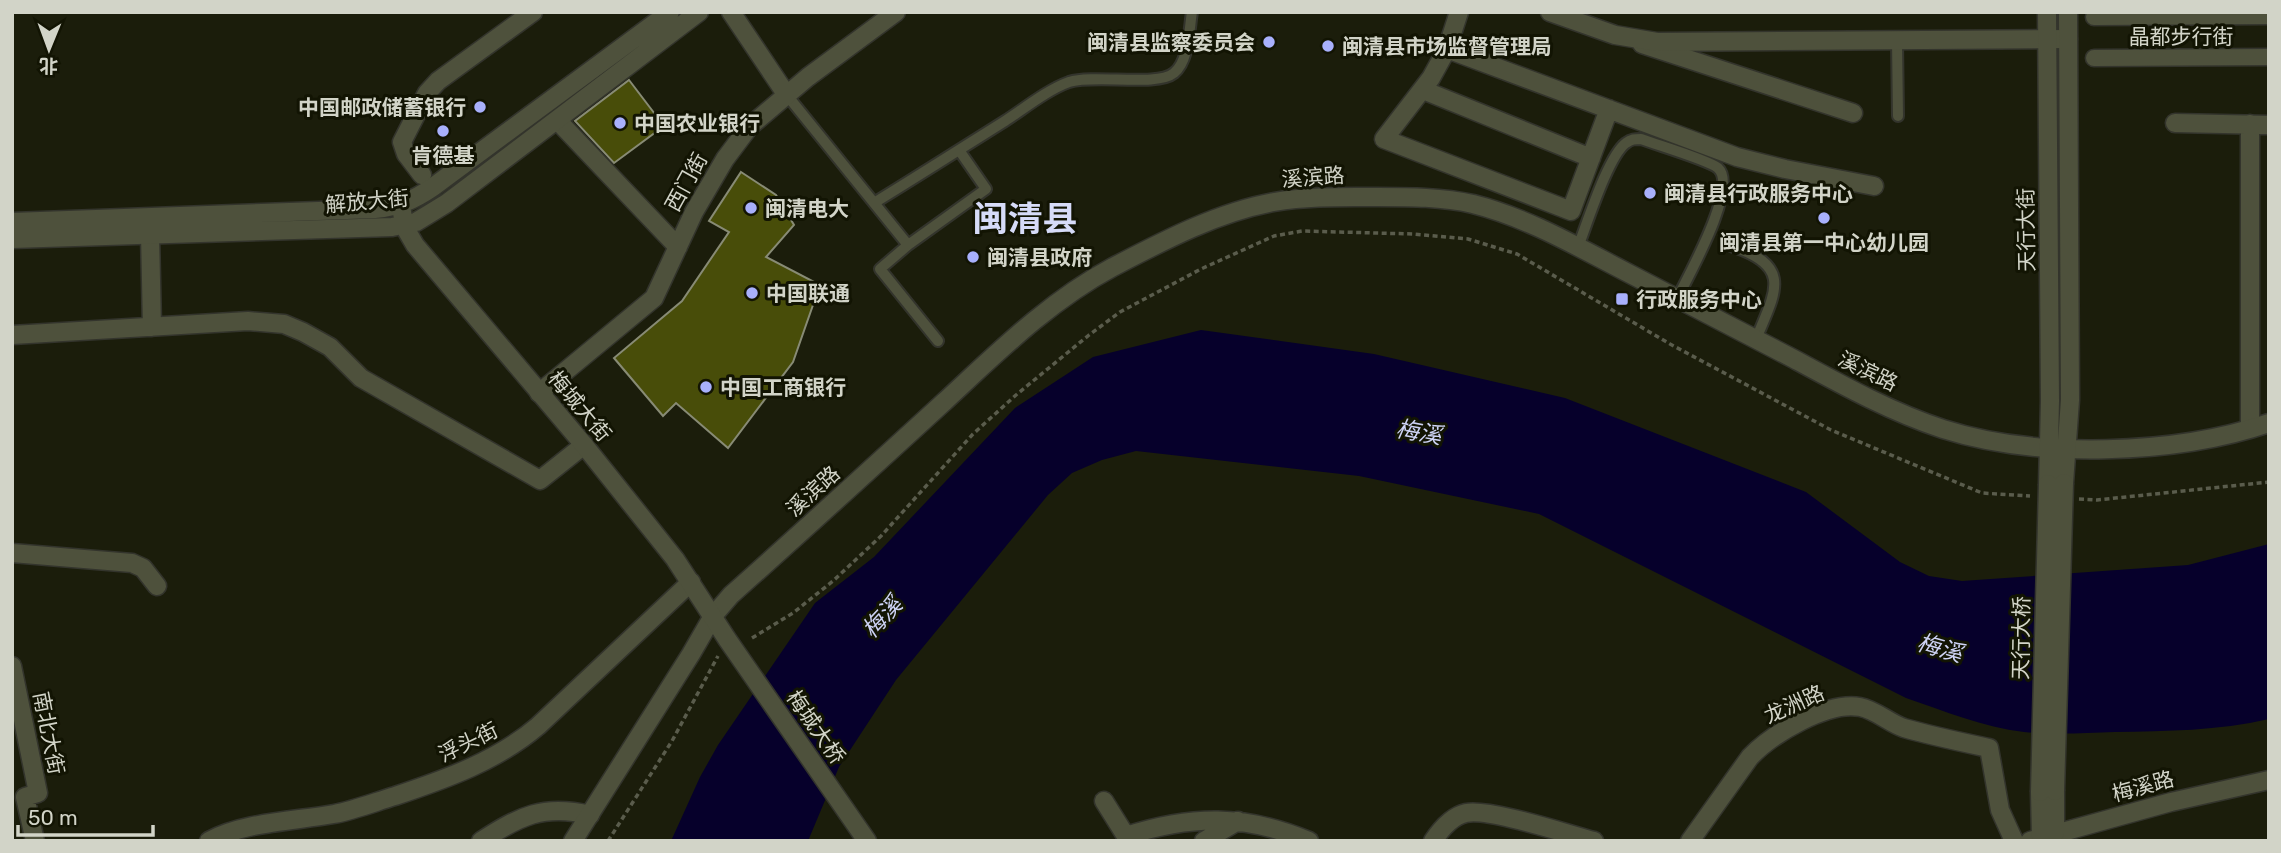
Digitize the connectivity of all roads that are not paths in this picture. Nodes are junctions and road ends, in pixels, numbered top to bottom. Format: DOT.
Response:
graph roads {
  1 [pos="533,12"];
  2 [pos="670,12"];
  3 [pos="699,12"];
  4 [pos="730,12"];
  5 [pos="896,12"];
  6 [pos="1192,12"];
  7 [pos="1459,12"];
  8 [pos="1550,12"];
  9 [pos="2047,12"];
  10 [pos="2068,12"];
  11 [pos="2269,16"];
  12 [pos="2094,17"];
  13 [pos="1615,35"];
  14 [pos="2047,39"];
  15 [pos="2068,39"];
  16 [pos="1897,41"];
  17 [pos="1447,48"];
  18 [pos="2269,57"];
  19 [pos="2094,58"];
  20 [pos="1423,90"];
  21 [pos="786,94"];
  22 [pos="1609,109"];
  23 [pos="1853,113"];
  24 [pos="1898,116"];
  25 [pos="558,121"];
  26 [pos="2175,123"];
  27 [pos="2250,124"];
  28 [pos="2269,125"];
  29 [pos="959,150"];
  30 [pos="1591,158"];
  31 [pos="422,175"];
  32 [pos="1874,186"];
  33 [pos="874,204"];
  34 [pos="401,205"];
  35 [pos="12,222"];
  36 [pos="404,226"];
  37 [pos="150,234"];
  38 [pos="12,239"];
  39 [pos="908,245"];
  40 [pos="1731,246"];
  41 [pos="678,247"];
  42 [pos="1578,247"];
  43 [pos="2260,257"];
  44 [pos="1678,299"];
  45 [pos="152,327"];
  46 [pos="12,335"];
  47 [pos="1756,339"];
  48 [pos="938,341"];
  49 [pos="539,393"];
  50 [pos="2269,423"];
  51 [pos="2250,428"];
  52 [pos="584,445"];
  53 [pos="2048,448"];
  54 [pos="2067,448"];
  55 [pos="2061,489"];
  56 [pos="12,553"];
  57 [pos="691,582"];
  58 [pos="157,586"];
  59 [pos="713,616"];
  60 [pos="727,639"];
  61 [pos="12,666"];
  62 [pos="2269,780"];
  63 [pos="1104,802"];
  64 [pos="590,815"];
  65 [pos="1237,821"];
  66 [pos="2042,837"];
  67 [pos="1128,838"];
  68 [pos="574,840"];
  69 [pos="1302,840"];
  70 [pos="35,841"];
  71 [pos="209,841"];
  72 [pos="481,841"];
  73 [pos="867,841"];
  74 [pos="1203,841"];
  75 [pos="1433,841"];
  76 [pos="1594,841"];
  77 [pos="1690,841"];
  78 [pos="2014,841"];
  1 -- 31 [label="street"];
  2 -- 34 [label="street, 解放大街"];
  3 -- 25 [label="street, 解放大街"];
  4 -- 21 [label="street"];
  5 -- 21 [label="street, 西门街"];
  6 -- 29 [label="lane"];
  7 -- 17 [label="street"];
  8 -- 13 [label="street"];
  9 -- 14 [label="street, 天行大街"];
  10 -- 15 [label="street"];
  11 -- 12 [label="street, 晶都步行街"];
  13 -- 16 [label="street"];
  13 -- 23 [label="street"];
  14 -- 15 [label="street"];
  14 -- 16 [label="street"];
  14 -- 53 [label="street, 天行大街"];
  15 -- 54 [label="street"];
  16 -- 24 [label="lane"];
  17 -- 20 [label="street"];
  17 -- 22 [label="street"];
  18 -- 19 [label="street, 晶都步行街"];
  20 -- 30 [label="street"];
  20 -- 30 [label="street"];
  21 -- 33 [label="lane"];
  21 -- 41 [label="street, 西门街"];
  22 -- 30 [label="street"];
  22 -- 32 [label="street"];
  25 -- 36 [label="street, 解放大街"];
  25 -- 41 [label="street"];
  26 -- 27 [label="street"];
  27 -- 28 [label="street"];
  27 -- 43 [label="street"];
  29 -- 33 [label="lane"];
  29 -- 39 [label="lane"];
  33 -- 39 [label="lane"];
  34 -- 35 [label="street, 解放大街"];
  34 -- 36 [label="street, 梅城大街"];
  36 -- 37 [label="street, 解放大街"];
  36 -- 49 [label="street, 梅城大街"];
  37 -- 38 [label="street, 解放大街"];
  37 -- 45 [label="street"];
  39 -- 48 [label="lane"];
  40 -- 47 [label="lane"];
  41 -- 49 [label="street, 西门街"];
  42 -- 44 [label="street, 溪滨路"];
  42 -- 44 [label="lane"];
  42 -- 59 [label="street, 溪滨路"];
  43 -- 51 [label="street"];
  44 -- 47 [label="street, 溪滨路"];
  45 -- 46 [label="street"];
  45 -- 52 [label="street"];
  47 -- 53 [label="street, 溪滨路"];
  49 -- 52 [label="street, 梅城大街"];
  50 -- 51 [label="street, 溪滨路"];
  51 -- 54 [label="street, 溪滨路"];
  52 -- 57 [label="street, 梅城大街"];
  53 -- 54 [label="street, 溪滨路"];
  53 -- 55 [label="street, 天行大街"];
  54 -- 55 [label="street"];
  55 -- 66 [label="street, 天行大桥, bridge"];
  56 -- 58 [label="street"];
  57 -- 59 [label="street, 梅城大街"];
  57 -- 71 [label="street, 浮头街"];
  59 -- 60 [label="street, 梅城大街"];
  59 -- 64 [label="street, 溪滨路"];
  60 -- 73 [label="street, 梅城大桥"];
  61 -- 70 [label="street, 南北大街"];
  62 -- 66 [label="street, 梅溪路"];
  63 -- 67 [label="street"];
  64 -- 68 [label="street, 溪滨路"];
  64 -- 72 [label="street"];
  65 -- 67 [label="street"];
  65 -- 69 [label="street"];
  65 -- 74 [label="street"];
  75 -- 76 [label="street"];
  77 -- 78 [label="street, 龙洲路"];
}
